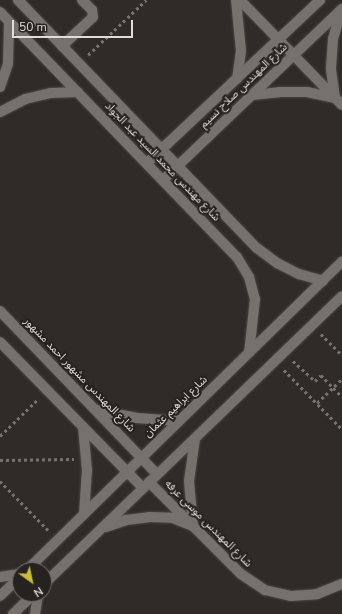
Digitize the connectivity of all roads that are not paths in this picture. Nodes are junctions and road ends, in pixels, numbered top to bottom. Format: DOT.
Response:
graph roads {
  1 [pos="18,0"];
  2 [pos="82,0"];
  3 [pos="236,0"];
  4 [pos="240,0"];
  5 [pos="320,0"];
  6 [pos="342,10"];
  7 [pos="0,12"];
  8 [pos="9,22"];
  9 [pos="279,39"];
  10 [pos="62,46"];
  11 [pos="294,55"];
  12 [pos="237,78"];
  13 [pos="0,87"];
  14 [pos="78,92"];
  15 [pos="252,95"];
  16 [pos="338,101"];
  17 [pos="0,112"];
  18 [pos="162,149"];
  19 [pos="147,163"];
  20 [pos="178,166"];
  21 [pos="163,180"];
  22 [pos="342,262"];
  23 [pos="323,281"];
  24 [pos="342,296"];
  25 [pos="0,311"];
  26 [pos="0,342"];
  27 [pos="249,353"];
  28 [pos="95,410"];
  29 [pos="179,421"];
  30 [pos="83,427"];
  31 [pos="195,439"];
  32 [pos="142,458"];
  33 [pos="127,471"];
  34 [pos="157,474"];
  35 [pos="146,485"];
  36 [pos="84,514"];
  37 [pos="193,526"];
  38 [pos="103,527"];
  39 [pos="35,562"];
  40 [pos="12,576"];
  41 [pos="52,576"];
  42 [pos="0,577"];
  43 [pos="12,584"];
  44 [pos="342,584"];
  45 [pos="0,596"];
  46 [pos="26,602"];
  47 [pos="36,602"];
  48 [pos="13,614"];
  49 [pos="34,614"];
  1 -- 10 [label="street, شارع مهندس محمد السيد عبد الجواد"];
  2 -- 10 [label="street"];
  3 -- 12 [label="street"];
  4 -- 9 [label="street"];
  5 -- 9 [label="street, شارع المهندس صلاح نسيم"];
  6 -- 11 [label="street, شارع المهندس صلاح نسيم"];
  6 -- 16 [label="street"];
  7 -- 8 [label="street, شارع مهندس محمد السيد عبد الجواد"];
  8 -- 13 [label="street"];
  8 -- 14 [label="street, شارع مهندس محمد السيد عبد الجواد"];
  9 -- 11 [label="street"];
  9 -- 12 [label="street, شارع المهندس صلاح نسيم"];
  10 -- 18 [label="street, شارع مهندس محمد السيد عبد الجواد"];
  11 -- 15 [label="street, شارع المهندس صلاح نسيم"];
  11 -- 16 [label="street"];
  12 -- 18 [label="street, شارع المهندس صلاح نسيم"];
  14 -- 17 [label="street"];
  14 -- 19 [label="street, شارع مهندس محمد السيد عبد الجواد"];
  15 -- 16 [label="street"];
  15 -- 20 [label="street, شارع المهندس صلاح نسيم"];
  18 -- 19 [label="street, شارع المهندس صلاح نسيم"];
  18 -- 20 [label="street, شارع مهندس محمد السيد عبد الجواد"];
  19 -- 21 [label="street, شارع مهندس محمد السيد عبد الجواد"];
  20 -- 21 [label="street, شارع المهندس صلاح نسيم"];
  20 -- 23 [label="street, شارع مهندس محمد السيد عبد الجواد"];
  21 -- 27 [label="street, شارع مهندس محمد السيد عبد الجواد"];
  22 -- 23 [label="street, شارع ابراهيم عثمان"];
  23 -- 27 [label="street, شارع ابراهيم عثمان"];
  24 -- 31 [label="street"];
  25 -- 28 [label="street, شارع المهندس مشهور احمد مشهور"];
  26 -- 30 [label="street"];
  27 -- 29 [label="street, شارع ابراهيم عثمان"];
  28 -- 29 [label="street"];
  28 -- 32 [label="street, شارع المهندس مشهور احمد مشهور"];
  29 -- 32 [label="street, شارع ابراهيم عثمان"];
  30 -- 33 [label="street"];
  30 -- 36 [label="street"];
  31 -- 34 [label="street"];
  31 -- 37 [label="street"];
  32 -- 33 [label="street, شارع ابراهيم عثمان"];
  32 -- 34 [label="street, شارع المهندس مشهور احمد مشهور"];
  33 -- 35 [label="street"];
  33 -- 36 [label="street, شارع ابراهيم عثمان"];
  34 -- 35 [label="street"];
  35 -- 37 [label="street, شارع المهندس موسى عرفه"];
  35 -- 38 [label="street"];
  36 -- 39 [label="street, شارع ابراهيم عثمان"];
  37 -- 38 [label="street"];
  37 -- 44 [label="street, شارع المهندس موسى عرفه"];
  38 -- 41 [label="street"];
  40 -- 42 [label="street"];
  43 -- 45 [label="street"];
  46 -- 48 [label="street"];
  47 -- 49 [label="street"];
}
